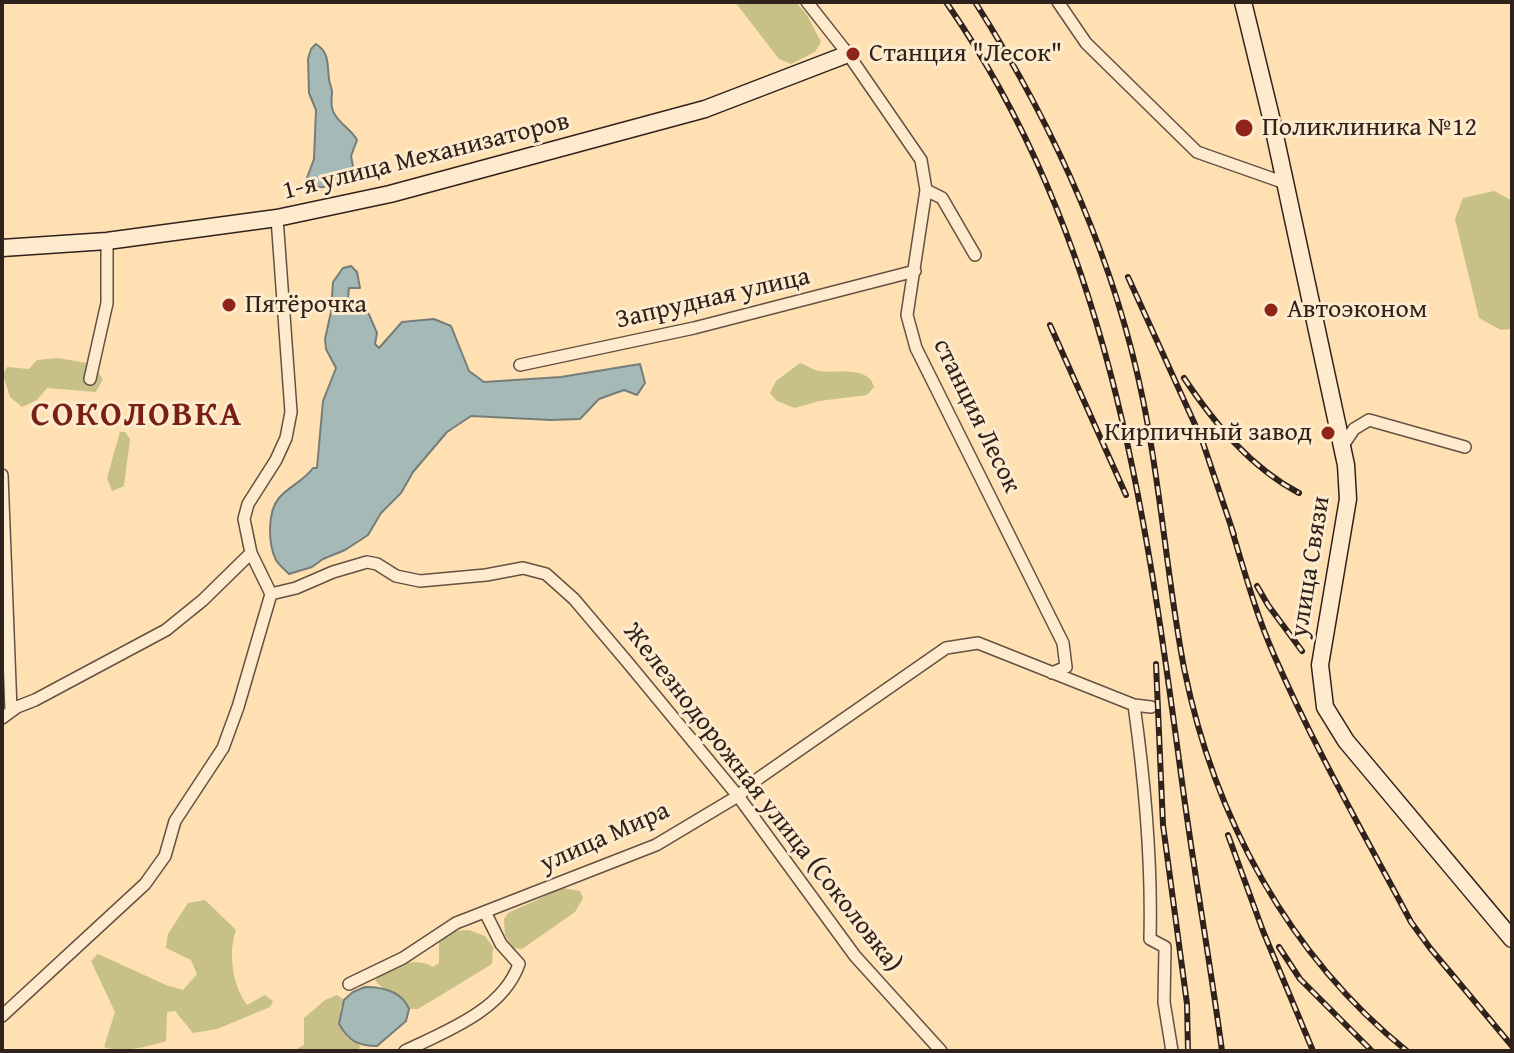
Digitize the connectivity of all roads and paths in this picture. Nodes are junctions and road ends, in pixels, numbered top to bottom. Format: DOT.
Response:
graph roads {
  1 [pos="807,2"];
  2 [pos="1058,2"];
  3 [pos="1243,2"];
  4 [pos="848,54"];
  5 [pos="1285,183"];
  6 [pos="926,190"];
  7 [pos="277,218"];
  8 [pos="107,241"];
  9 [pos="2,248"];
  10 [pos="975,255"];
  11 [pos="915,271"];
  12 [pos="520,365"];
  13 [pos="90,379"];
  14 [pos="1342,447"];
  15 [pos="1465,447"];
  16 [pos="2,475"];
  17 [pos="251,553"];
  18 [pos="271,594"];
  19 [pos="1052,673"];
  20 [pos="1134,705"];
  21 [pos="1151,707"];
  22 [pos="6,714"];
  23 [pos="738,796"];
  24 [pos="485,912"];
  25 [pos="1512,939"];
  26 [pos="349,984"];
  27 [pos="2,1016"];
  28 [pos="405,1051"];
  29 [pos="941,1051"];
  30 [pos="1172,1051"];
  1 -- 4 [label="street, станция Лесок"];
  2 -- 5 [label="street"];
  3 -- 5 [label="street, улица Связи"];
  4 -- 6 [label="street, станция Лесок"];
  4 -- 7 [label="street, 1-я улица Механизаторов"];
  5 -- 14 [label="street, улица Связи"];
  6 -- 10 [label="street"];
  6 -- 11 [label="street, станция Лесок"];
  7 -- 8 [label="street, 1-я улица Механизаторов"];
  7 -- 17 [label="street"];
  8 -- 9 [label="street, 1-я улица Механизаторов"];
  8 -- 13 [label="street"];
  11 -- 12 [label="street, Запрудная улица"];
  11 -- 19 [label="street, станция Лесок"];
  14 -- 15 [label="street"];
  14 -- 25 [label="street, улица Связи"];
  16 -- 22 [label="street"];
  17 -- 18 [label="street"];
  17 -- 22 [label="street"];
  18 -- 23 [label="street, Железнодорожная улица (Соколовка)"];
  18 -- 27 [label="street"];
  19 -- 20 [label="street, улица Мира"];
  19 -- 23 [label="street, улица Мира"];
  20 -- 21 [label="street, улица Мира"];
  20 -- 30 [label="street"];
  23 -- 24 [label="street, улица Мира"];
  23 -- 29 [label="street, Железнодорожная улица (Соколовка)"];
  24 -- 26 [label="street, улица Мира"];
  24 -- 28 [label="street"];
}
